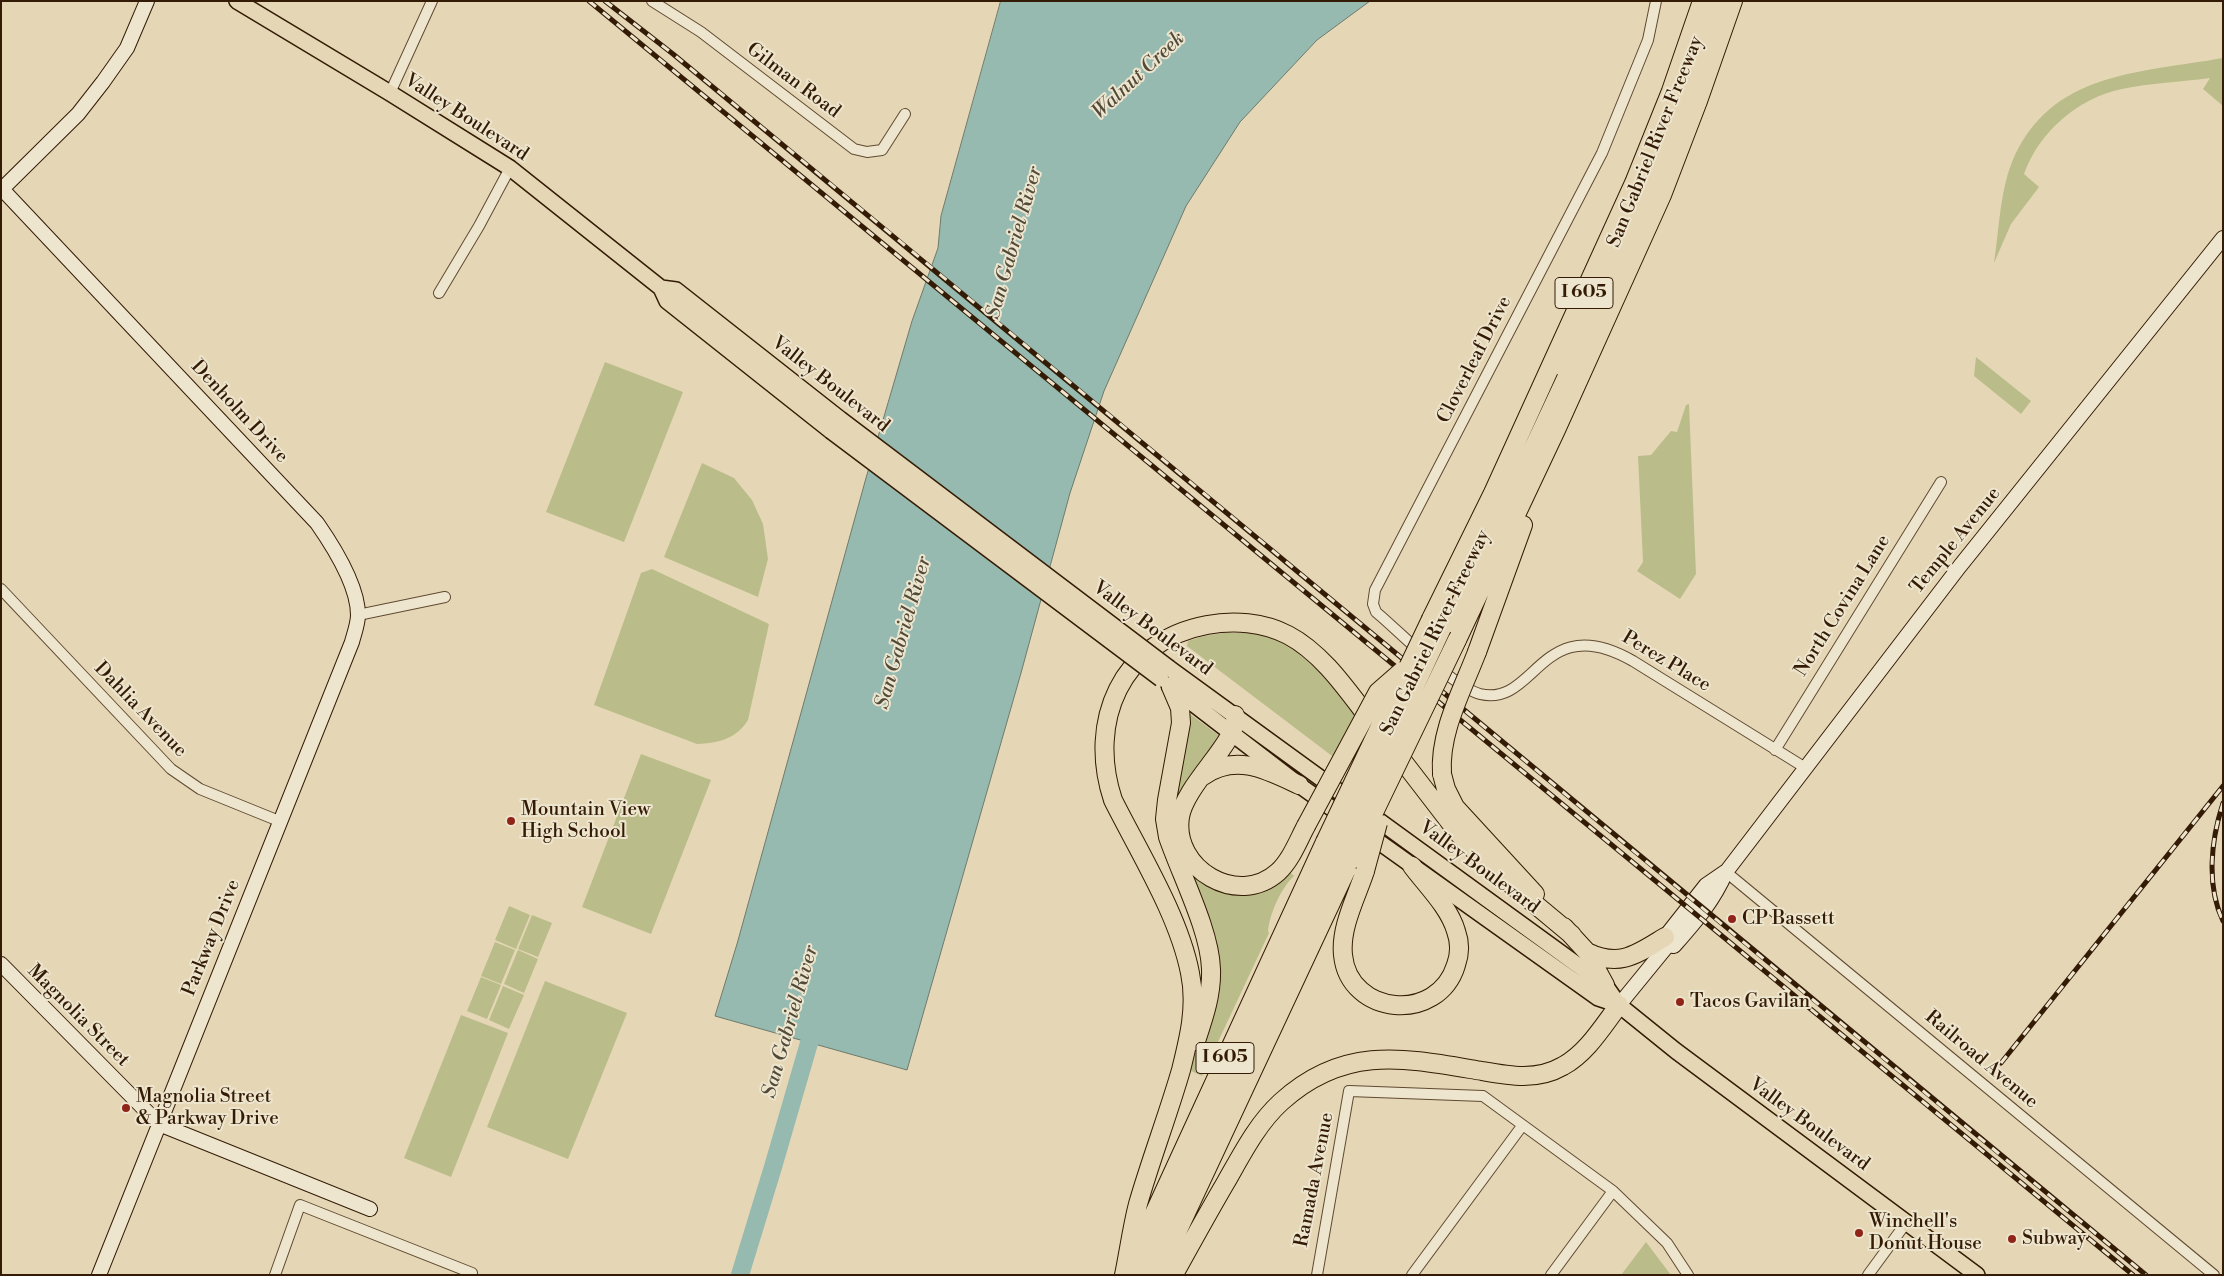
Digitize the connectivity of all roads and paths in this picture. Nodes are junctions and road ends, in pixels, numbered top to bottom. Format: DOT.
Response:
graph roads {
  1 [pos="148,1"];
  2 [pos="236,1"];
  3 [pos="432,1"];
  4 [pos="652,1"];
  5 [pos="1656,1"];
  6 [pos="1702,1"];
  7 [pos="1716,1"];
  8 [pos="1722,1"];
  9 [pos="1733,1"];
  10 [pos="390,93"];
  11 [pos="905,114"];
  12 [pos="510,168"];
  13 [pos="2,190"];
  14 [pos="2223,238"];
  15 [pos="439,293"];
  16 [pos="1556,430"];
  17 [pos="1941,482"];
  18 [pos="1,589"];
  19 [pos="444,597"];
  20 [pos="358,615"];
  21 [pos="1444,630"];
  22 [pos="1408,666"];
  23 [pos="1167,678"];
  24 [pos="1479,693"];
  25 [pos="1235,715"];
  26 [pos="1232,733"];
  27 [pos="1775,750"];
  28 [pos="1804,767"];
  29 [pos="1199,779"];
  30 [pos="1299,785"];
  31 [pos="279,821"];
  32 [pos="1344,855"];
  33 [pos="1412,866"];
  34 [pos="1726,872"];
  35 [pos="1572,935"];
  36 [pos="1666,941"];
  37 [pos="1588,952"];
  38 [pos="1,964"];
  39 [pos="1605,985"];
  40 [pos="1619,1005"];
  41 [pos="1174,1098"];
  42 [pos="159,1124"];
  43 [pos="1522,1126"];
  44 [pos="1613,1191"];
  45 [pos="370,1209"];
  46 [pos="1906,1223"];
  47 [pos="471,1274"];
  48 [pos="99,1275"];
  49 [pos="275,1275"];
  50 [pos="1125,1275"];
  51 [pos="1139,1275"];
  52 [pos="1146,1275"];
  53 [pos="1157,1275"];
  54 [pos="1171,1275"];
  55 [pos="1316,1275"];
  56 [pos="1412,1275"];
  57 [pos="1551,1275"];
  58 [pos="1688,1275"];
  59 [pos="1868,1275"];
  60 [pos="1976,1275"];
  61 [pos="2214,1275"];
  1 -- 13 [label="street"];
  2 -- 10 [label="main road, Valley Boulevard"];
  3 -- 10 [label="street"];
  4 -- 11 [label="street, Gilman Road"];
  5 -- 24 [label="street, Cloverleaf Drive"];
  6 -- 21 [label="highway, San Gabriel River Freeway / I 605"];
  7 -- 21 [label="highway"];
  8 -- 21 [label="highway"];
  9 -- 16 [label="highway, San Gabriel River Freeway / I 605"];
  10 -- 12 [label="main road, Valley Boulevard"];
  12 -- 15 [label="street"];
  12 -- 23 [label="main road, Valley Boulevard, bridge"];
  13 -- 20 [label="street, Denholm Drive"];
  14 -- 28 [label="street, Temple Avenue"];
  16 -- 21 [label="highway, San Gabriel River Freeway / I 605"];
  16 -- 35 [label="highway, bridge"];
  17 -- 27 [label="street, North Covina Lane"];
  18 -- 31 [label="street, Dahlia Avenue"];
  19 -- 20 [label="street"];
  20 -- 31 [label="street, Parkway Drive"];
  21 -- 22 [label="highway, San Gabriel River Freeway / I 605, bridge"];
  21 -- 32 [label="highway, bridge"];
  21 -- 32 [label="highway, San Gabriel River Freeway / I 605, bridge"];
  22 -- 29 [label="highway, bridge"];
  22 -- 32 [label="highway, San Gabriel River Freeway / I 605, bridge"];
  23 -- 25 [label="main road, Valley Boulevard"];
  23 -- 26 [label="main road, Valley Boulevard"];
  23 -- 41 [label="highway"];
  24 -- 27 [label="street, Perez Place"];
  25 -- 26 [label="highway"];
  25 -- 39 [label="main road, Valley Boulevard"];
  26 -- 29 [label="highway"];
  26 -- 30 [label="main road, Valley Boulevard"];
  27 -- 28 [label="street, Perez Place"];
  28 -- 34 [label="street, Temple Avenue"];
  29 -- 30 [label="highway"];
  30 -- 33 [label="main road, Valley Boulevard"];
  31 -- 42 [label="street, Parkway Drive"];
  32 -- 33 [label="highway"];
  32 -- 50 [label="highway, San Gabriel River Freeway / I 605"];
  32 -- 51 [label="highway"];
  32 -- 52 [label="highway"];
  32 -- 53 [label="highway, San Gabriel River Freeway / I 605"];
  33 -- 40 [label="main road, Valley Boulevard"];
  34 -- 36 [label="street, Temple Avenue"];
  34 -- 61 [label="street, Railroad Avenue"];
  35 -- 37 [label="highway"];
  35 -- 41 [label="highway"];
  36 -- 37 [label="highway"];
  36 -- 40 [label="street, Temple Avenue"];
  37 -- 39 [label="highway"];
  38 -- 42 [label="street, Magnolia Street"];
  39 -- 40 [label="main road, Valley Boulevard"];
  40 -- 46 [label="main road, Valley Boulevard"];
  40 -- 54 [label="highway"];
  41 -- 50 [label="highway"];
  42 -- 45 [label="street, Magnolia Street"];
  42 -- 48 [label="street, Parkway Drive"];
  43 -- 44 [label="street"];
  43 -- 55 [label="street, Ramada Avenue"];
  43 -- 56 [label="street"];
  44 -- 57 [label="street"];
  44 -- 58 [label="street"];
  46 -- 59 [label="street"];
  46 -- 60 [label="main road, Valley Boulevard"];
  47 -- 49 [label="street"];
}
